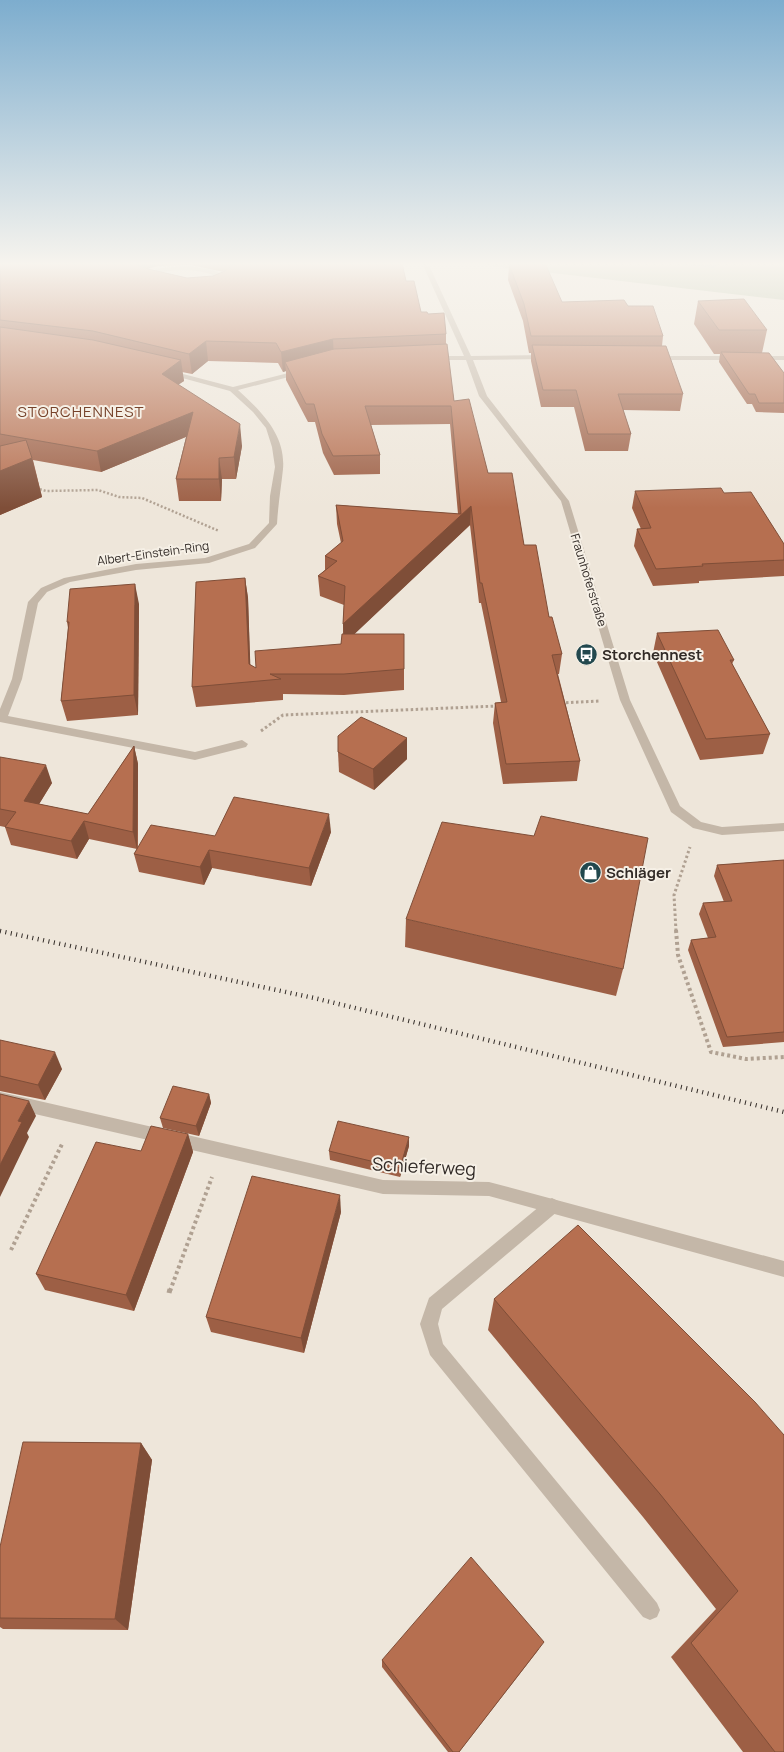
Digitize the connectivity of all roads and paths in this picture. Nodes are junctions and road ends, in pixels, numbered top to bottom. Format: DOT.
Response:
graph roads {
  1 [pos="462,345"];
  2 [pos="468,357"];
  3 [pos="557,357"];
  4 [pos="646,358"];
  5 [pos="784,358"];
  6 [pos="420,359"];
  7 [pos="163,370"];
  8 [pos="307,370"];
  9 [pos="233,388"];
  10 [pos="29,486"];
  11 [pos="252,546"];
  12 [pos="625,700"];
  13 [pos="558,703"];
  14 [pos="500,705"];
  15 [pos="1,718"];
  16 [pos="242,744"];
  17 [pos="697,825"];
  18 [pos="784,827"];
  19 [pos="784,1057"];
  20 [pos="0,1098"];
  21 [pos="76,1116"];
  22 [pos="222,1150"];
  23 [pos="552,1206"];
  24 [pos="11,1250"];
  25 [pos="784,1269"];
  26 [pos="168,1293"];
  27 [pos="650,1610"];
  1 -- 2 [label="street, Fraunhoferstraße"];
  2 -- 3 [label="street"];
  2 -- 6 [label="street"];
  2 -- 12 [label="street, Fraunhoferstraße"];
  4 -- 5 [label="street"];
  7 -- 9 [label="street, Albert-Einstein-Ring"];
  8 -- 9 [label="street, Albert-Einstein-Ring"];
  9 -- 11 [label="street, Albert-Einstein-Ring"];
  10 -- 11 [label="path"];
  11 -- 15 [label="street, Albert-Einstein-Ring"];
  12 -- 13 [label="path"];
  12 -- 17 [label="street, Fraunhoferstraße"];
  14 -- 16 [label="path"];
  15 -- 16 [label="street, Albert-Einstein-Ring"];
  17 -- 18 [label="street, Fraunhoferstraße"];
  17 -- 19 [label="path"];
  20 -- 21 [label="street, Schieferweg"];
  21 -- 22 [label="street, Schieferweg"];
  21 -- 24 [label="path"];
  22 -- 23 [label="street, Schieferweg"];
  22 -- 26 [label="path"];
  23 -- 25 [label="street, Schieferweg"];
  23 -- 27 [label="street"];
}
